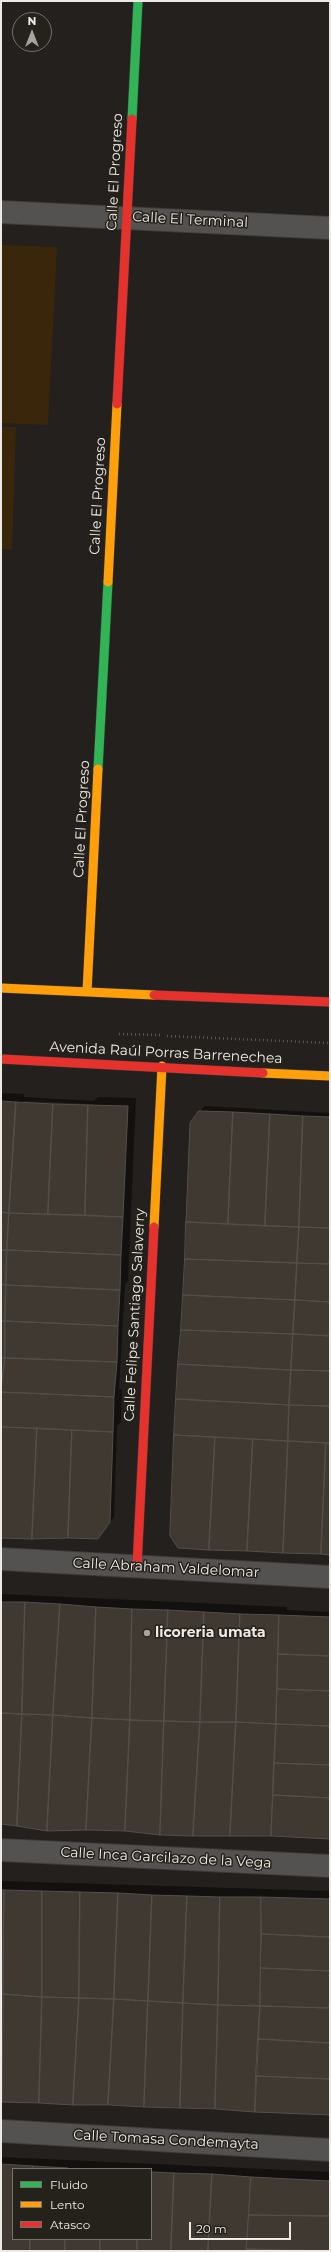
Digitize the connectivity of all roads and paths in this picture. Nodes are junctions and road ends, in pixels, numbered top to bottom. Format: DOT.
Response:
graph roads {
  1 [pos="138,1"];
  2 [pos="1,212"];
  3 [pos="127,217"];
  4 [pos="330,228"];
  5 [pos="1,988"];
  6 [pos="87,992"];
  7 [pos="330,1002"];
  8 [pos="1,1059"];
  9 [pos="162,1066"];
  10 [pos="330,1076"];
  11 [pos="1,1559"];
  12 [pos="137,1566"];
  13 [pos="330,1577"];
  14 [pos="1,1850"];
  15 [pos="330,1866"];
  16 [pos="1,2131"];
  17 [pos="330,2150"];
  1 -- 3 [label="street, Calle El Progreso"];
  2 -- 3 [label="street, Calle El Terminal"];
  3 -- 4 [label="street, Calle El Terminal"];
  3 -- 6 [label="street, Calle El Progreso"];
  5 -- 6 [label="street"];
  6 -- 7 [label="street"];
  8 -- 9 [label="street, Avenida Raúl Porras Barrenechea"];
  9 -- 10 [label="street, Avenida Raúl Porras Barrenechea"];
  9 -- 12 [label="street, Calle Felipe Santiago Salaverry"];
  11 -- 12 [label="street, Calle Abraham Valdelomar"];
  12 -- 13 [label="street, Calle Abraham Valdelomar"];
  14 -- 15 [label="street, Calle Inca Garcilazo de la Vega"];
  16 -- 17 [label="street, Calle Tomasa Condemayta"];
}
